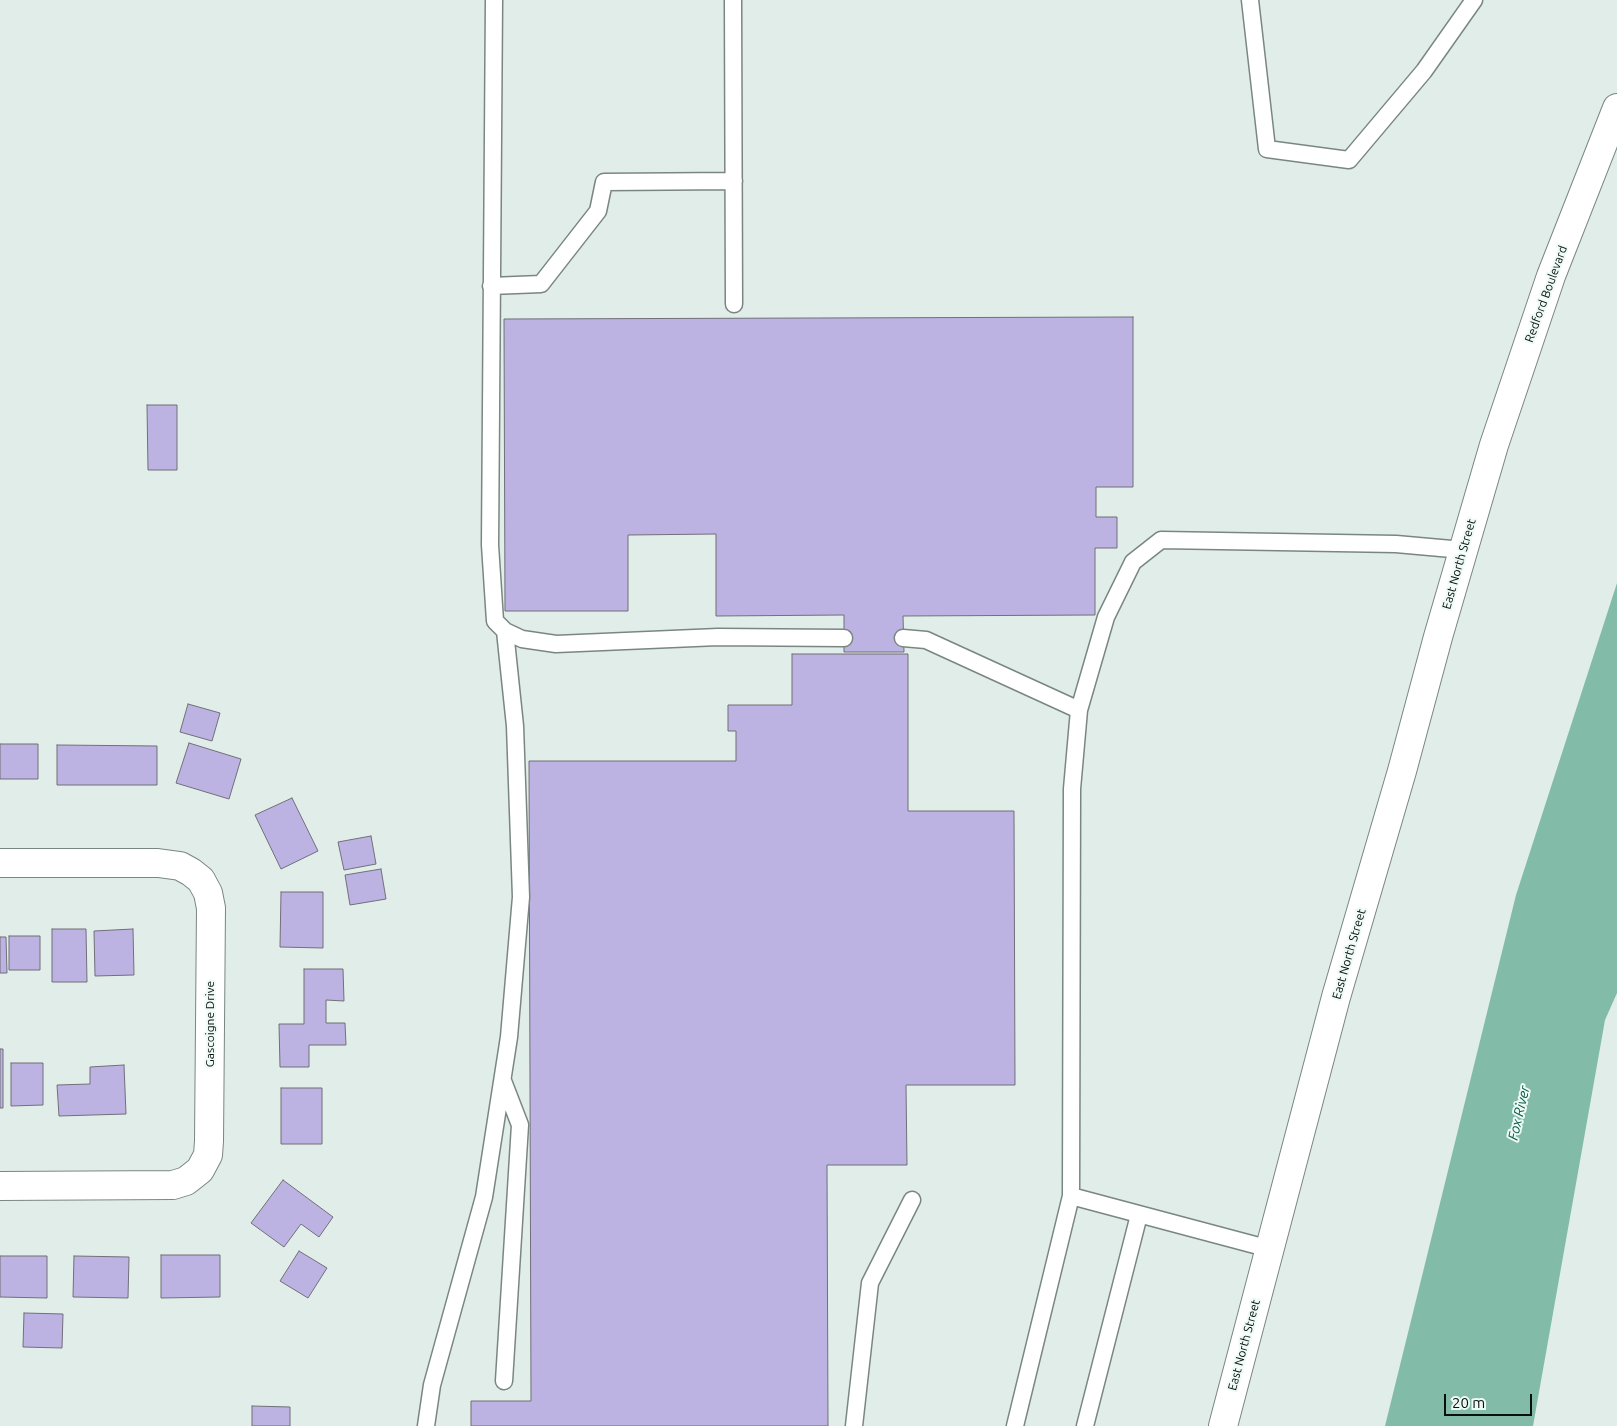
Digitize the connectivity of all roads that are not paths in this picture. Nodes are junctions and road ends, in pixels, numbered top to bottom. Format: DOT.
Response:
graph roads {
  1 [pos="494,0"];
  2 [pos="733,0"];
  3 [pos="1250,0"];
  4 [pos="1474,0"];
  5 [pos="1617,108"];
  6 [pos="734,181"];
  7 [pos="491,286"];
  8 [pos="734,304"];
  9 [pos="1482,484"];
  10 [pos="1464,550"];
  11 [pos="505,631"];
  12 [pos="844,638"];
  13 [pos="903,638"];
  14 [pos="1079,710"];
  15 [pos="0,863"];
  16 [pos="502,1079"];
  17 [pos="0,1186"];
  18 [pos="1071,1196"];
  19 [pos="912,1200"];
  20 [pos="1139,1215"];
  21 [pos="1270,1249"];
  22 [pos="504,1382"];
  23 [pos="426,1426"];
  24 [pos="854,1426"];
  25 [pos="1014,1426"];
  26 [pos="1085,1426"];
  27 [pos="1223,1426"];
  1 -- 7 [label="lane"];
  2 -- 6 [label="lane"];
  3 -- 4 [label="lane"];
  5 -- 9 [label="main road, Redford Boulevard"];
  6 -- 7 [label="lane"];
  6 -- 8 [label="lane"];
  7 -- 11 [label="lane"];
  9 -- 10 [label="main road, East North Street"];
  10 -- 14 [label="lane"];
  10 -- 21 [label="main road, East North Street"];
  11 -- 12 [label="lane"];
  11 -- 16 [label="lane"];
  13 -- 14 [label="lane"];
  14 -- 18 [label="lane"];
  15 -- 17 [label="main road, Gascoigne Drive"];
  16 -- 22 [label="lane"];
  16 -- 23 [label="lane"];
  18 -- 20 [label="lane"];
  18 -- 25 [label="lane"];
  19 -- 24 [label="lane"];
  20 -- 21 [label="lane"];
  20 -- 26 [label="lane"];
  21 -- 27 [label="main road, East North Street"];
}
